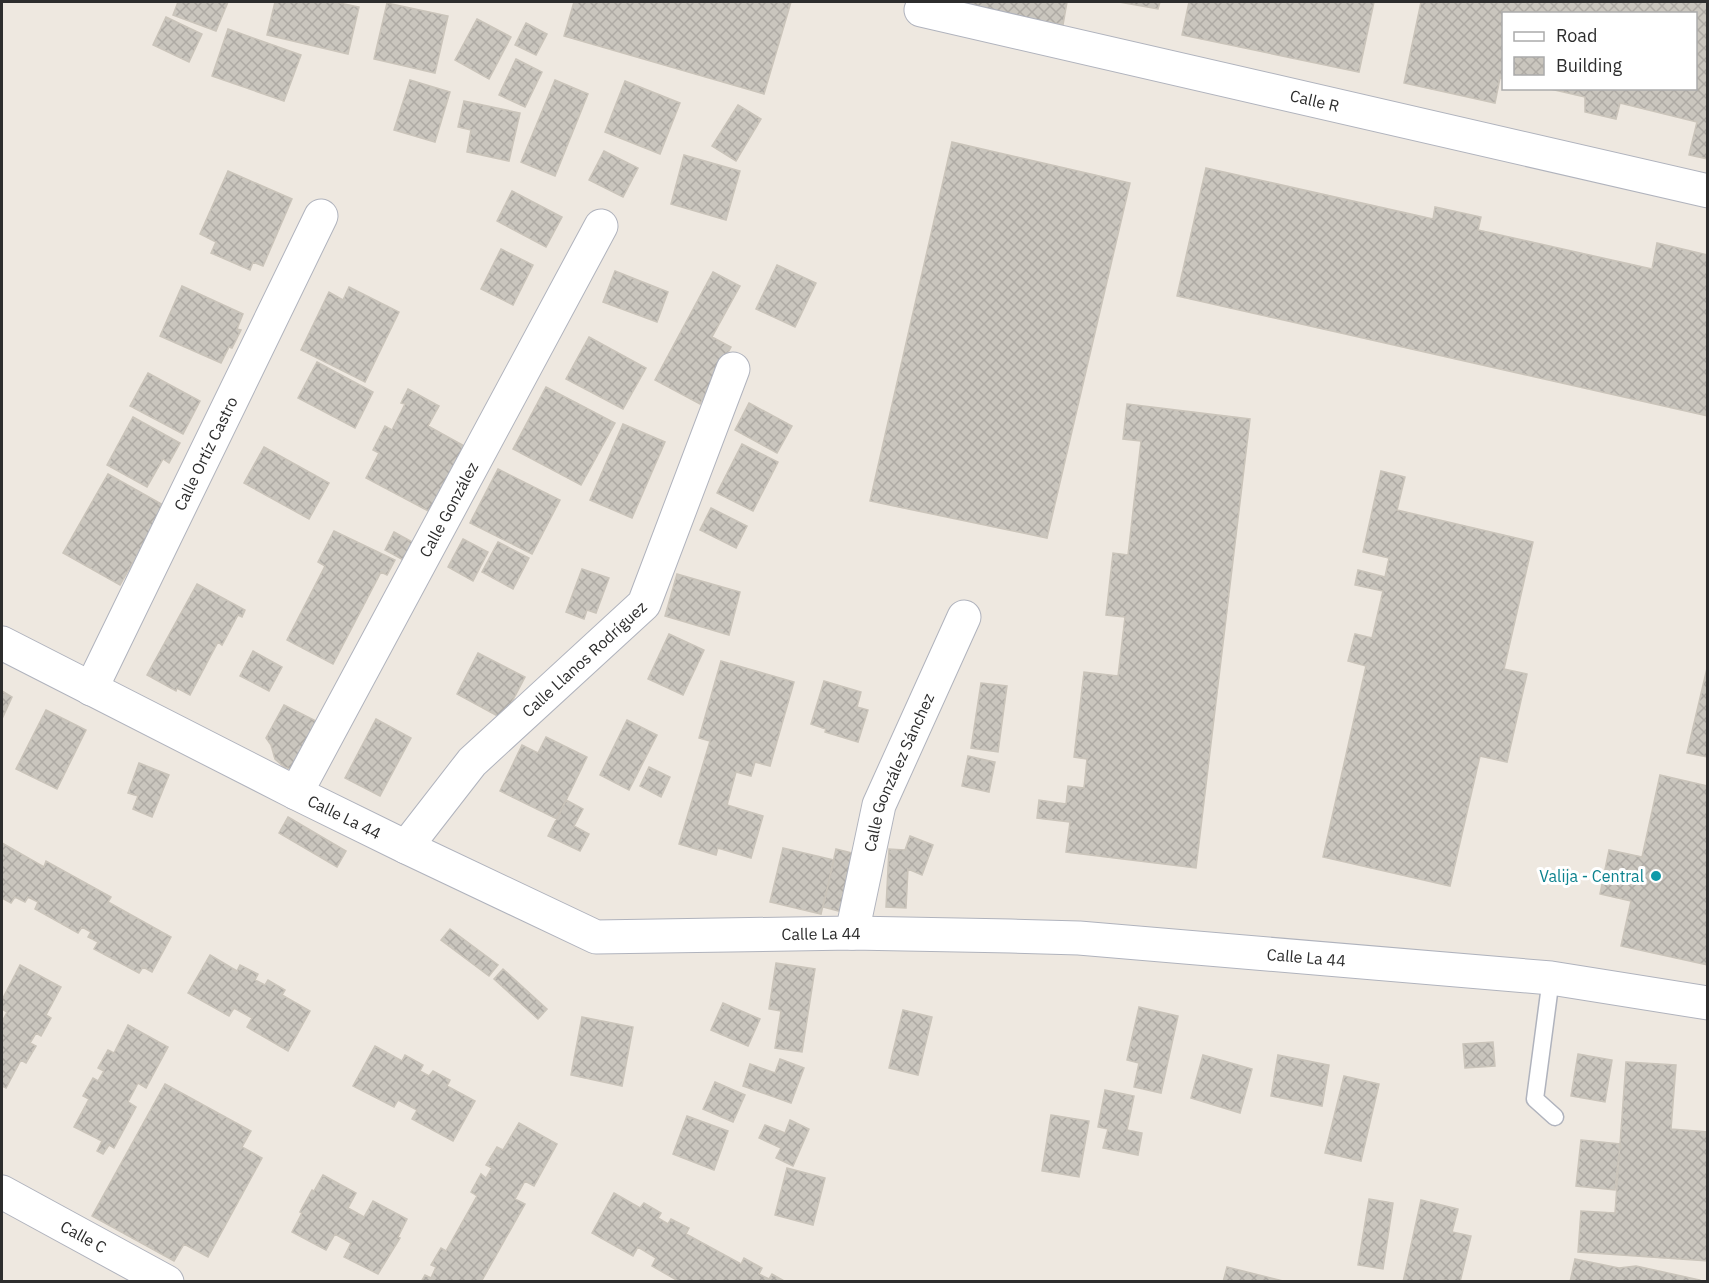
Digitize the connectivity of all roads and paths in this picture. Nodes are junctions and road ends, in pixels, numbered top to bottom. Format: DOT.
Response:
graph roads {
  1 [pos="921,10"];
  2 [pos="1707,191"];
  3 [pos="321,216"];
  4 [pos="601,226"];
  5 [pos="733,369"];
  6 [pos="964,617"];
  7 [pos="2,642"];
  8 [pos="91,689"];
  9 [pos="296,793"];
  10 [pos="406,847"];
  11 [pos="852,933"];
  12 [pos="1551,978"];
  13 [pos="1707,1003"];
  14 [pos="1556,1117"];
  15 [pos="2,1192"];
  16 [pos="167,1281"];
  1 -- 2 [label="street, Calle R"];
  3 -- 8 [label="street, Calle Ortíz Castro"];
  4 -- 9 [label="street, Calle González"];
  5 -- 10 [label="street, Calle Llanos Rodríguez"];
  6 -- 11 [label="street, Calle González Sánchez"];
  7 -- 8 [label="street, Calle La 44"];
  8 -- 9 [label="street, Calle La 44"];
  9 -- 10 [label="street, Calle La 44"];
  10 -- 11 [label="street, Calle La 44"];
  11 -- 12 [label="street, Calle La 44"];
  12 -- 13 [label="street, Calle La 44"];
  12 -- 14 [label="lane"];
  15 -- 16 [label="street, Calle C"];
}
